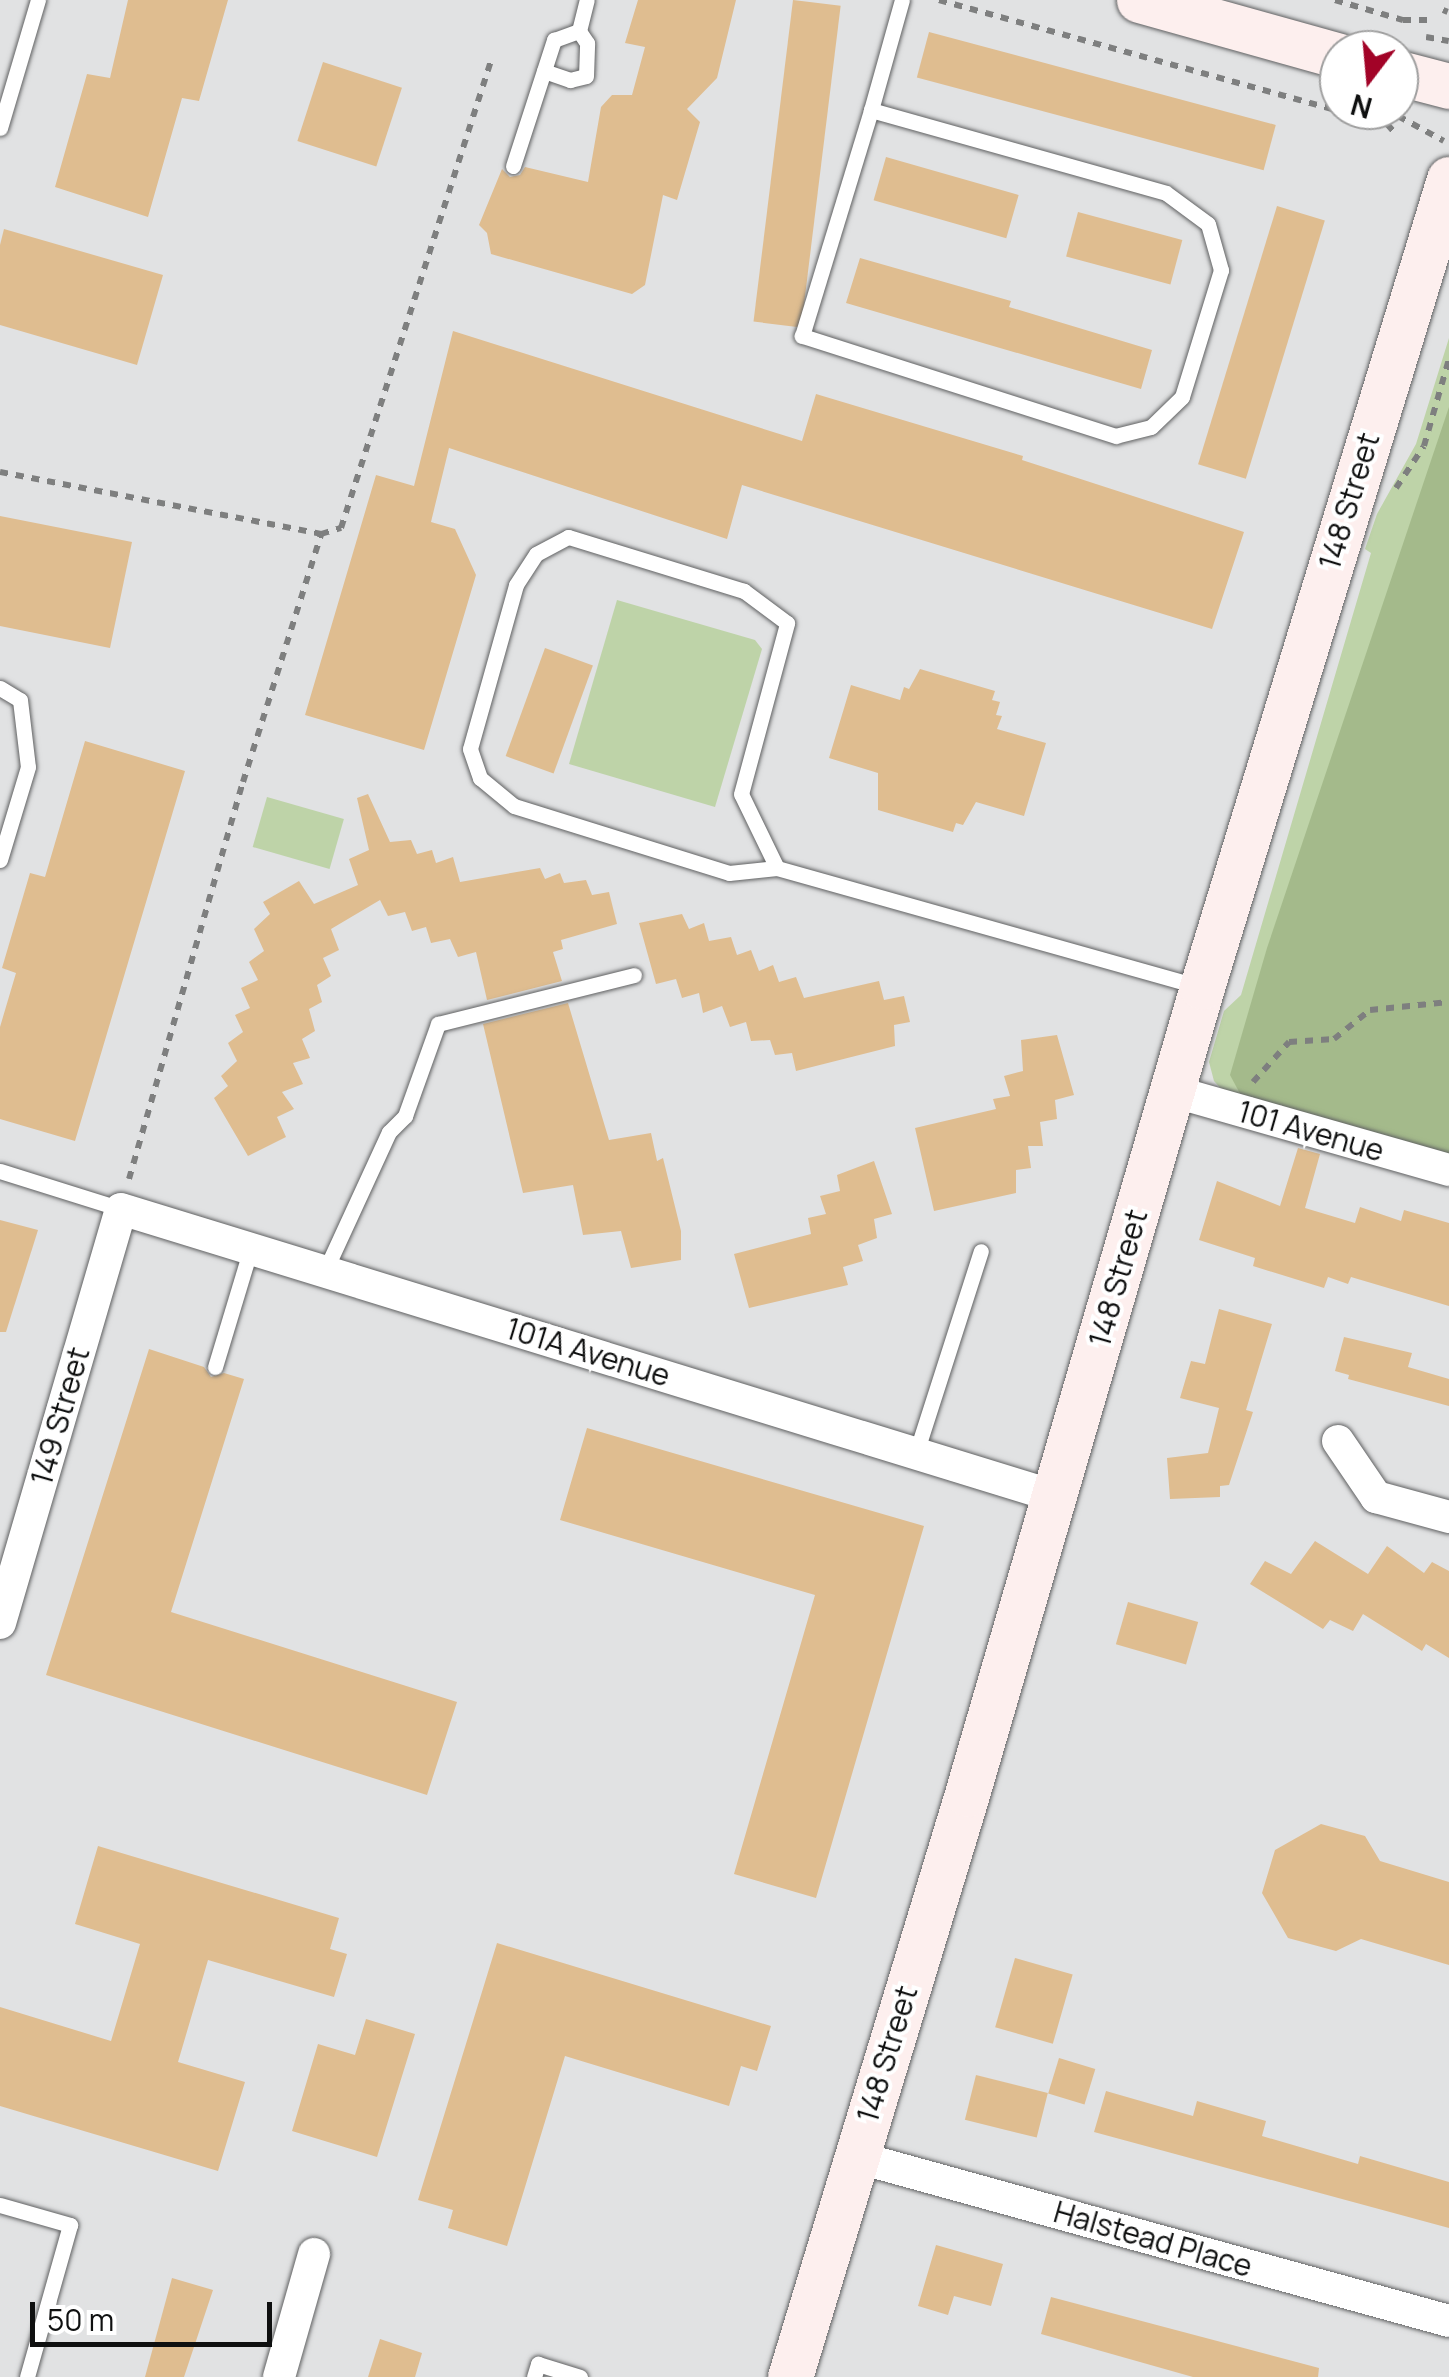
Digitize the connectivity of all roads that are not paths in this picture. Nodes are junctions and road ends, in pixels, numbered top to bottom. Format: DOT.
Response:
graph roads {
  1 [pos="38,0"];
  2 [pos="588,0"];
  3 [pos="902,0"];
  4 [pos="1139,0"];
  5 [pos="578,31"];
  6 [pos="1319,50"];
  7 [pos="544,71"];
  8 [pos="1419,78"];
  9 [pos="1449,86"];
  10 [pos="871,110"];
  11 [pos="0,128"];
  12 [pos="513,166"];
  13 [pos="1449,179"];
  14 [pos="0,688"];
  15 [pos="0,860"];
  16 [pos="776,868"];
  17 [pos="634,975"];
  18 [pos="1202,987"];
  19 [pos="1172,1092"];
  20 [pos="1449,1170"];
  21 [pos="0,1171"];
  22 [pos="124,1198"];
  23 [pos="251,1248"];
  24 [pos="982,1250"];
  25 [pos="325,1271"];
  26 [pos="216,1367"];
  27 [pos="1338,1441"];
  28 [pos="916,1453"];
  29 [pos="1054,1496"];
  30 [pos="1449,1517"];
  31 [pos="0,1623"];
  32 [pos="856,2157"];
  33 [pos="0,2205"];
  34 [pos="314,2254"];
  35 [pos="1449,2321"];
  36 [pos="27,2377"];
  37 [pos="279,2377"];
  38 [pos="534,2377"];
  39 [pos="580,2377"];
  40 [pos="790,2377"];
  1 -- 11 [label="lane"];
  2 -- 5 [label="lane"];
  3 -- 10 [label="lane"];
  4 -- 6 [label="main road"];
  5 -- 7 [label="lane"];
  5 -- 7 [label="lane"];
  7 -- 12 [label="lane"];
  8 -- 9 [label="main road"];
  10 -- 10 [label="lane"];
  13 -- 18 [label="main road, 148 Street"];
  14 -- 15 [label="lane"];
  16 -- 16 [label="lane"];
  16 -- 18 [label="lane"];
  17 -- 25 [label="lane"];
  18 -- 19 [label="main road, 148 Street"];
  19 -- 20 [label="street, 101 Avenue"];
  19 -- 29 [label="main road, 148 Street"];
  21 -- 22 [label="lane"];
  22 -- 23 [label="street, 101A Avenue"];
  22 -- 31 [label="street, 149 Street"];
  23 -- 25 [label="street, 101A Avenue"];
  23 -- 26 [label="lane"];
  24 -- 28 [label="lane"];
  25 -- 28 [label="street, 101A Avenue"];
  27 -- 30 [label="street"];
  28 -- 29 [label="street, 101A Avenue"];
  29 -- 32 [label="main road, 148 Street"];
  32 -- 35 [label="street, Halstead Place"];
  32 -- 40 [label="main road, 148 Street"];
  33 -- 36 [label="lane"];
  34 -- 37 [label="street"];
  38 -- 39 [label="lane"];
}
